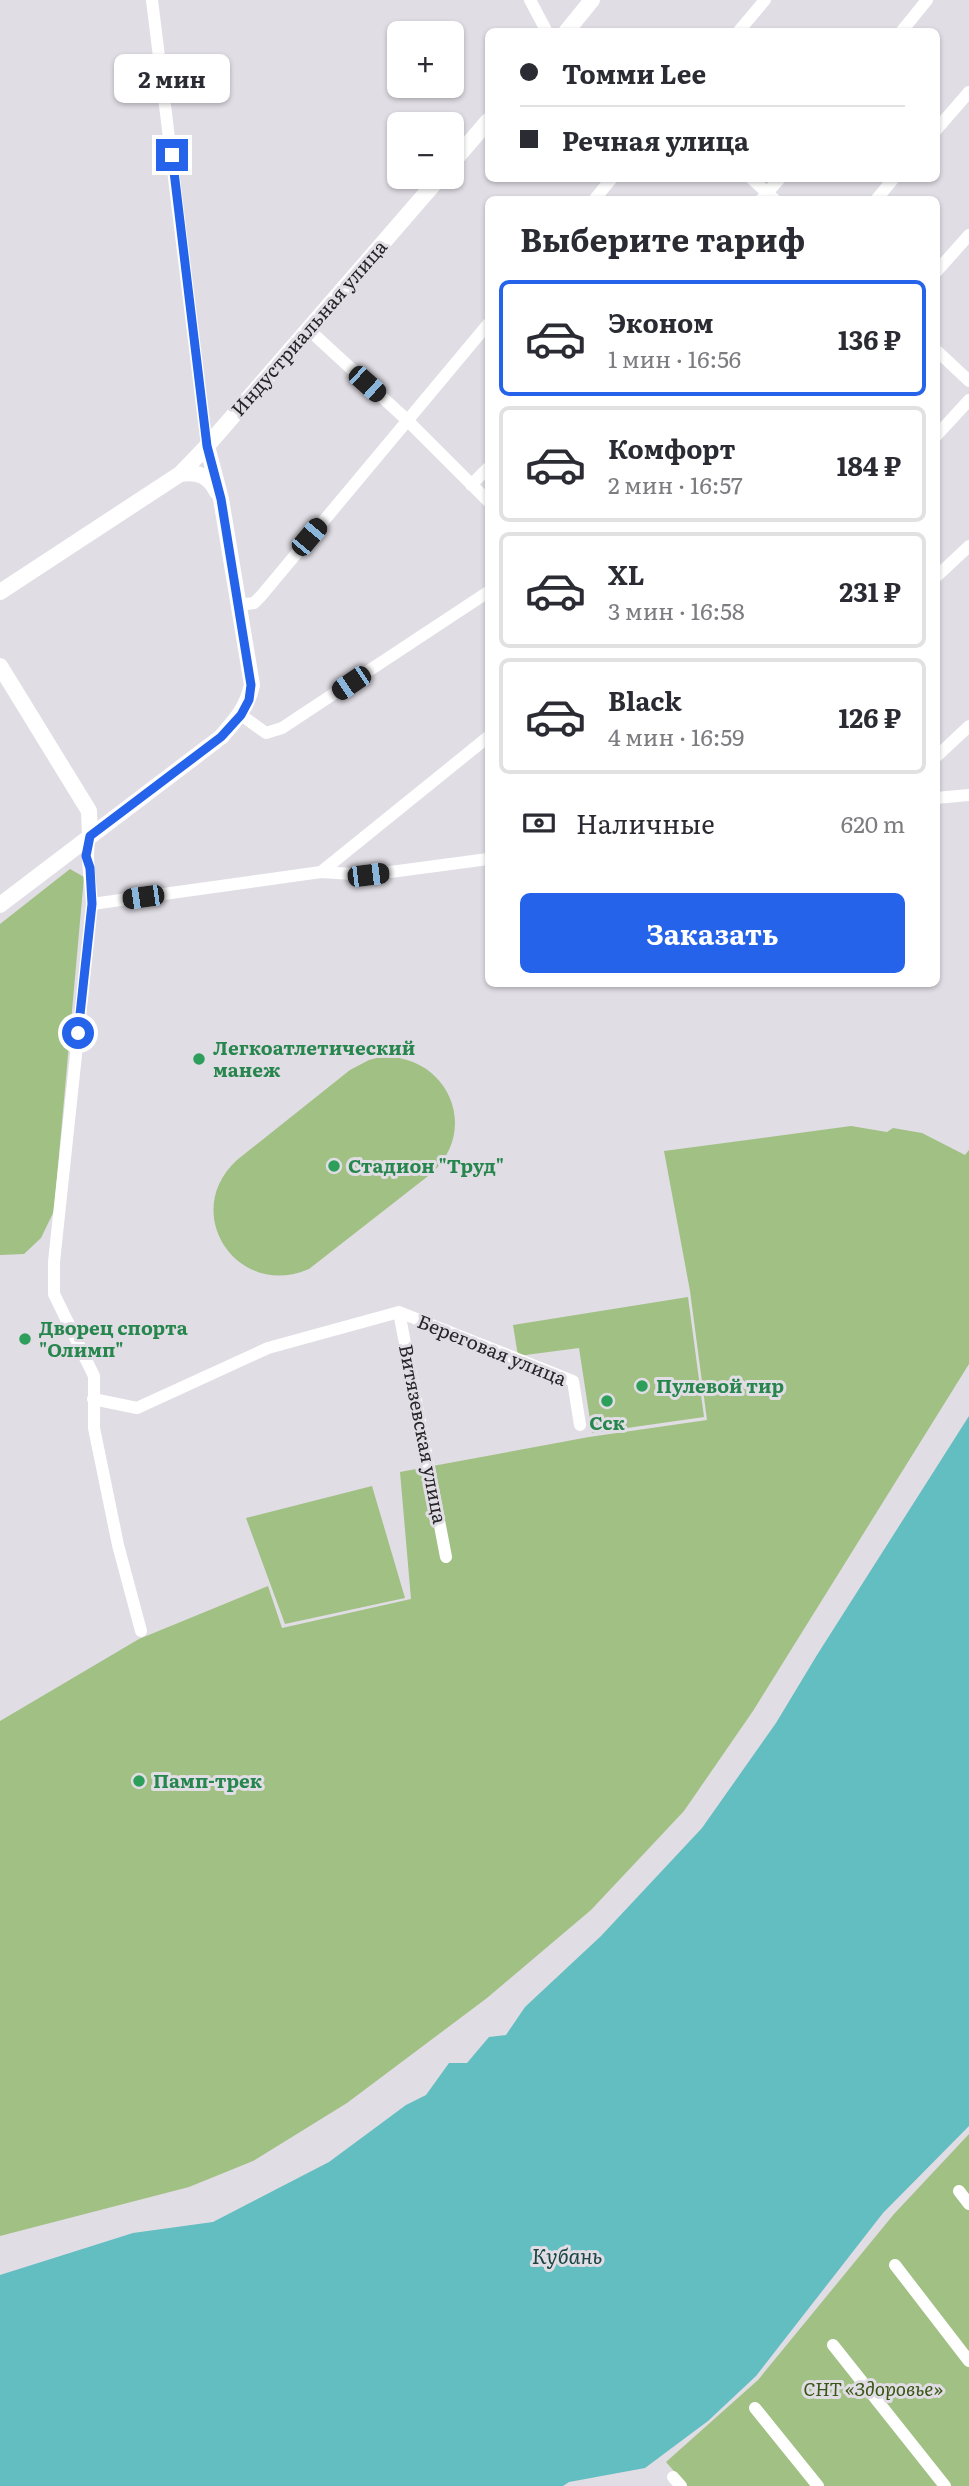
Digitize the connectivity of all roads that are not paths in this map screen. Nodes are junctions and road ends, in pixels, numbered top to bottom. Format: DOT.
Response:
graph roads {
  1 [pos="152,0"];
  2 [pos="530,0"];
  3 [pos="592,0"];
  4 [pos="765,0"];
  5 [pos="927,0"];
  6 [pos="545,28"];
  7 [pos="575,28"];
  8 [pos="741,28"];
  9 [pos="904,28"];
  10 [pos="969,92"];
  11 [pos="485,124"];
  12 [pos="940,125"];
  13 [pos="464,149"];
  14 [pos="609,182"];
  15 [pos="755,182"];
  16 [pos="891,182"];
  17 [pos="430,189"];
  18 [pos="597,196"];
  19 [pos="767,196"];
  20 [pos="879,196"];
  21 [pos="969,235"];
  22 [pos="940,268"];
  23 [pos="485,328"];
  24 [pos="308,329"];
  25 [pos="940,354"];
  26 [pos="969,381"];
  27 [pos="969,400"];
  28 [pos="407,420"];
  29 [pos="940,432"];
  30 [pos="207,446"];
  31 [pos="485,471"];
  32 [pos="180,474"];
  33 [pos="471,485"];
  34 [pos="485,498"];
  35 [pos="221,499"];
  36 [pos="969,547"];
  37 [pos="940,573"];
  38 [pos="0,592"];
  39 [pos="485,594"];
  40 [pos="238,605"];
  41 [pos="0,666"];
  42 [pos="241,715"];
  43 [pos="969,726"];
  44 [pos="485,739"];
  45 [pos="940,753"];
  46 [pos="969,795"];
  47 [pos="940,798"];
  48 [pos="90,836"];
  49 [pos="485,859"];
  50 [pos="321,872"];
  51 [pos="92,904"];
  52 [pos="0,905"];
  53 [pos="399,1312"];
  54 [pos="93,1399"];
  55 [pos="580,1425"];
  56 [pos="446,1557"];
  57 [pos="141,1631"];
  58 [pos="958,2191"];
  59 [pos="969,2204"];
  60 [pos="895,2265"];
  61 [pos="833,2346"];
  62 [pos="969,2361"];
  63 [pos="755,2409"];
  64 [pos="818,2486"];
  65 [pos="945,2486"];
  1 -- 30 [label="street"];
  2 -- 6 [label="street"];
  3 -- 7 [label="main road"];
  4 -- 8 [label="street"];
  5 -- 9 [label="street"];
  10 -- 12 [label="street"];
  11 -- 13 [label="main road"];
  14 -- 18 [label="street"];
  15 -- 19 [label="street"];
  16 -- 20 [label="street"];
  17 -- 24 [label="main road, Индустриальная улица"];
  21 -- 22 [label="street"];
  23 -- 28 [label="street"];
  24 -- 28 [label="street"];
  24 -- 30 [label="main road, Индустриальная улица"];
  25 -- 26 [label="street"];
  27 -- 29 [label="street"];
  28 -- 33 [label="street"];
  28 -- 40 [label="street"];
  30 -- 32 [label="main road, Индустриальная улица"];
  30 -- 35 [label="main road"];
  31 -- 33 [label="street"];
  32 -- 35 [label="main road"];
  32 -- 38 [label="main road, Индустриальная улица"];
  33 -- 34 [label="street"];
  35 -- 40 [label="main road"];
  36 -- 37 [label="street"];
  39 -- 42 [label="street"];
  40 -- 42 [label="main road"];
  41 -- 48 [label="main road"];
  42 -- 48 [label="main road"];
  43 -- 45 [label="street"];
  44 -- 50 [label="street"];
  46 -- 47 [label="street"];
  48 -- 51 [label="street"];
  48 -- 52 [label="main road"];
  49 -- 50 [label="street"];
  50 -- 51 [label="street"];
  51 -- 54 [label="street"];
  53 -- 54 [label="street, Береговая улица"];
  53 -- 55 [label="street, Береговая улица"];
  53 -- 56 [label="street, Витязевская улица"];
  54 -- 57 [label="street"];
  58 -- 59 [label="street"];
  60 -- 62 [label="street"];
  61 -- 65 [label="street"];
  63 -- 64 [label="street"];
}
